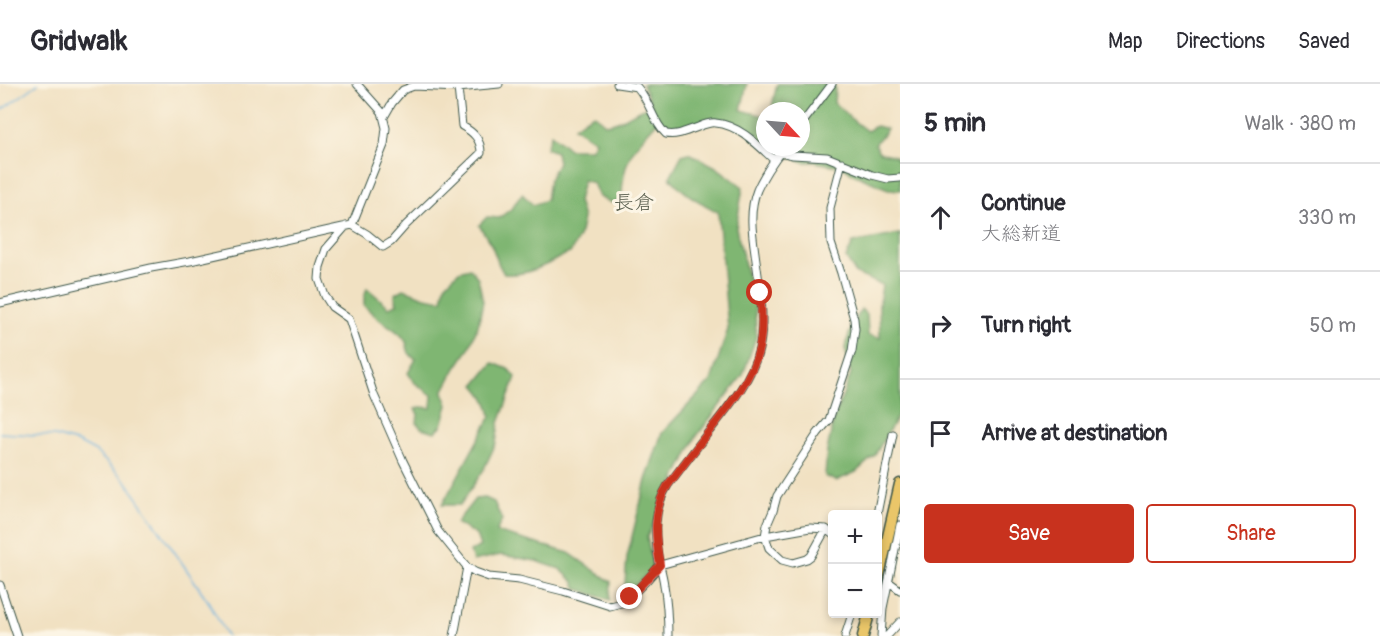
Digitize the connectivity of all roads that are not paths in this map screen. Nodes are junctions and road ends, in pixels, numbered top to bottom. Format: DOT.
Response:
graph roads {
  1 [pos="359,84"];
  2 [pos="499,84"];
  3 [pos="617,84"];
  4 [pos="832,84"];
  5 [pos="413,85"];
  6 [pos="458,88"];
  7 [pos="810,113"];
  8 [pos="384,117"];
  9 [pos="777,156"];
  10 [pos="810,156"];
  11 [pos="774,160"];
  12 [pos="842,162"];
  13 [pos="900,178"];
  14 [pos="349,226"];
  15 [pos="0,303"];
  16 [pos="893,434"];
  17 [pos="900,484"];
  18 [pos="878,510"];
  19 [pos="900,525"];
  20 [pos="828,531"];
  21 [pos="828,532"];
  22 [pos="765,536"];
  23 [pos="882,564"];
  24 [pos="660,565"];
  25 [pos="467,567"];
  26 [pos="889,582"];
  27 [pos="0,585"];
  28 [pos="900,590"];
  29 [pos="851,618"];
  30 [pos="868,618"];
  31 [pos="900,621"];
  32 [pos="17,636"];
  33 [pos="454,636"];
  34 [pos="668,636"];
  35 [pos="846,636"];
  36 [pos="862,636"];
  37 [pos="881,636"];
  38 [pos="887,636"];
  1 -- 8 [label="street"];
  2 -- 6 [label="street"];
  3 -- 11 [label="street"];
  4 -- 7 [label="street"];
  5 -- 6 [label="street"];
  5 -- 8 [label="street"];
  6 -- 14 [label="street"];
  8 -- 14 [label="street"];
  9 -- 11 [label="street"];
  10 -- 12 [label="street"];
  11 -- 24 [label="street"];
  12 -- 13 [label="street"];
  12 -- 22 [label="street"];
  14 -- 15 [label="street"];
  14 -- 25 [label="street"];
  16 -- 18 [label="street"];
  17 -- 23 [label="highway"];
  19 -- 26 [label="street"];
  20 -- 22 [label="street"];
  21 -- 22 [label="street"];
  22 -- 24 [label="street"];
  24 -- 25 [label="street"];
  24 -- 34 [label="street"];
  25 -- 33 [label="street"];
  26 -- 28 [label="street"];
  26 -- 37 [label="street"];
  27 -- 32 [label="street"];
  29 -- 35 [label="street"];
  30 -- 36 [label="highway"];
  31 -- 38 [label="street"];
}
